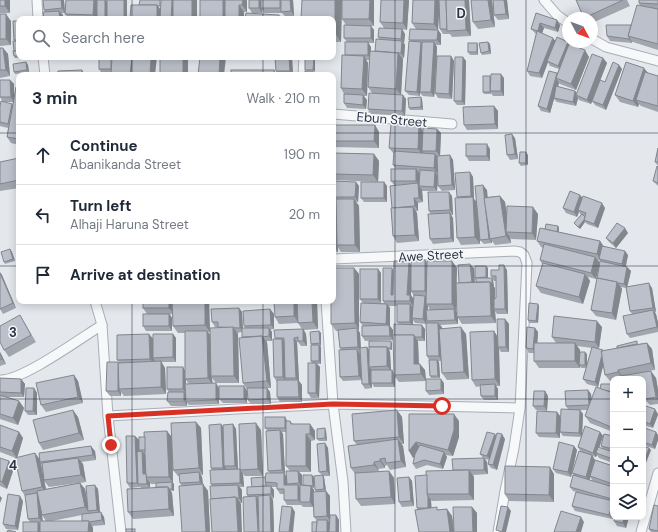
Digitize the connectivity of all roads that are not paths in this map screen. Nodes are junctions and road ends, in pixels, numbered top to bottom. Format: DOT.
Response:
graph roads {
  1 [pos="37,0"];
  2 [pos="544,0"];
  3 [pos="38,16"];
  4 [pos="562,19"];
  5 [pos="598,42"];
  6 [pos="43,60"];
  7 [pos="304,60"];
  8 [pos="658,61"];
  9 [pos="45,72"];
  10 [pos="303,72"];
  11 [pos="336,114"];
  12 [pos="452,124"];
  13 [pos="336,260"];
  14 [pos="97,304"];
  15 [pos="326,304"];
  16 [pos="102,325"];
  17 [pos="0,380"];
  18 [pos="333,404"];
  19 [pos="520,408"];
  20 [pos="108,416"];
  21 [pos="658,473"];
  22 [pos="121,532"];
  23 [pos="346,532"];
  24 [pos="498,532"];
  25 [pos="641,532"];
  1 -- 3 [label="street"];
  2 -- 4 [label="street"];
  5 -- 8 [label="street"];
  6 -- 9 [label="street"];
  7 -- 10 [label="street"];
  11 -- 12 [label="street, Ebun Street"];
  13 -- 19 [label="street, Awe Street"];
  14 -- 16 [label="street"];
  15 -- 18 [label="street"];
  16 -- 17 [label="street"];
  16 -- 20 [label="street"];
  18 -- 19 [label="street"];
  18 -- 20 [label="street"];
  18 -- 23 [label="street"];
  19 -- 24 [label="street"];
  20 -- 22 [label="street"];
  21 -- 25 [label="street"];
}
